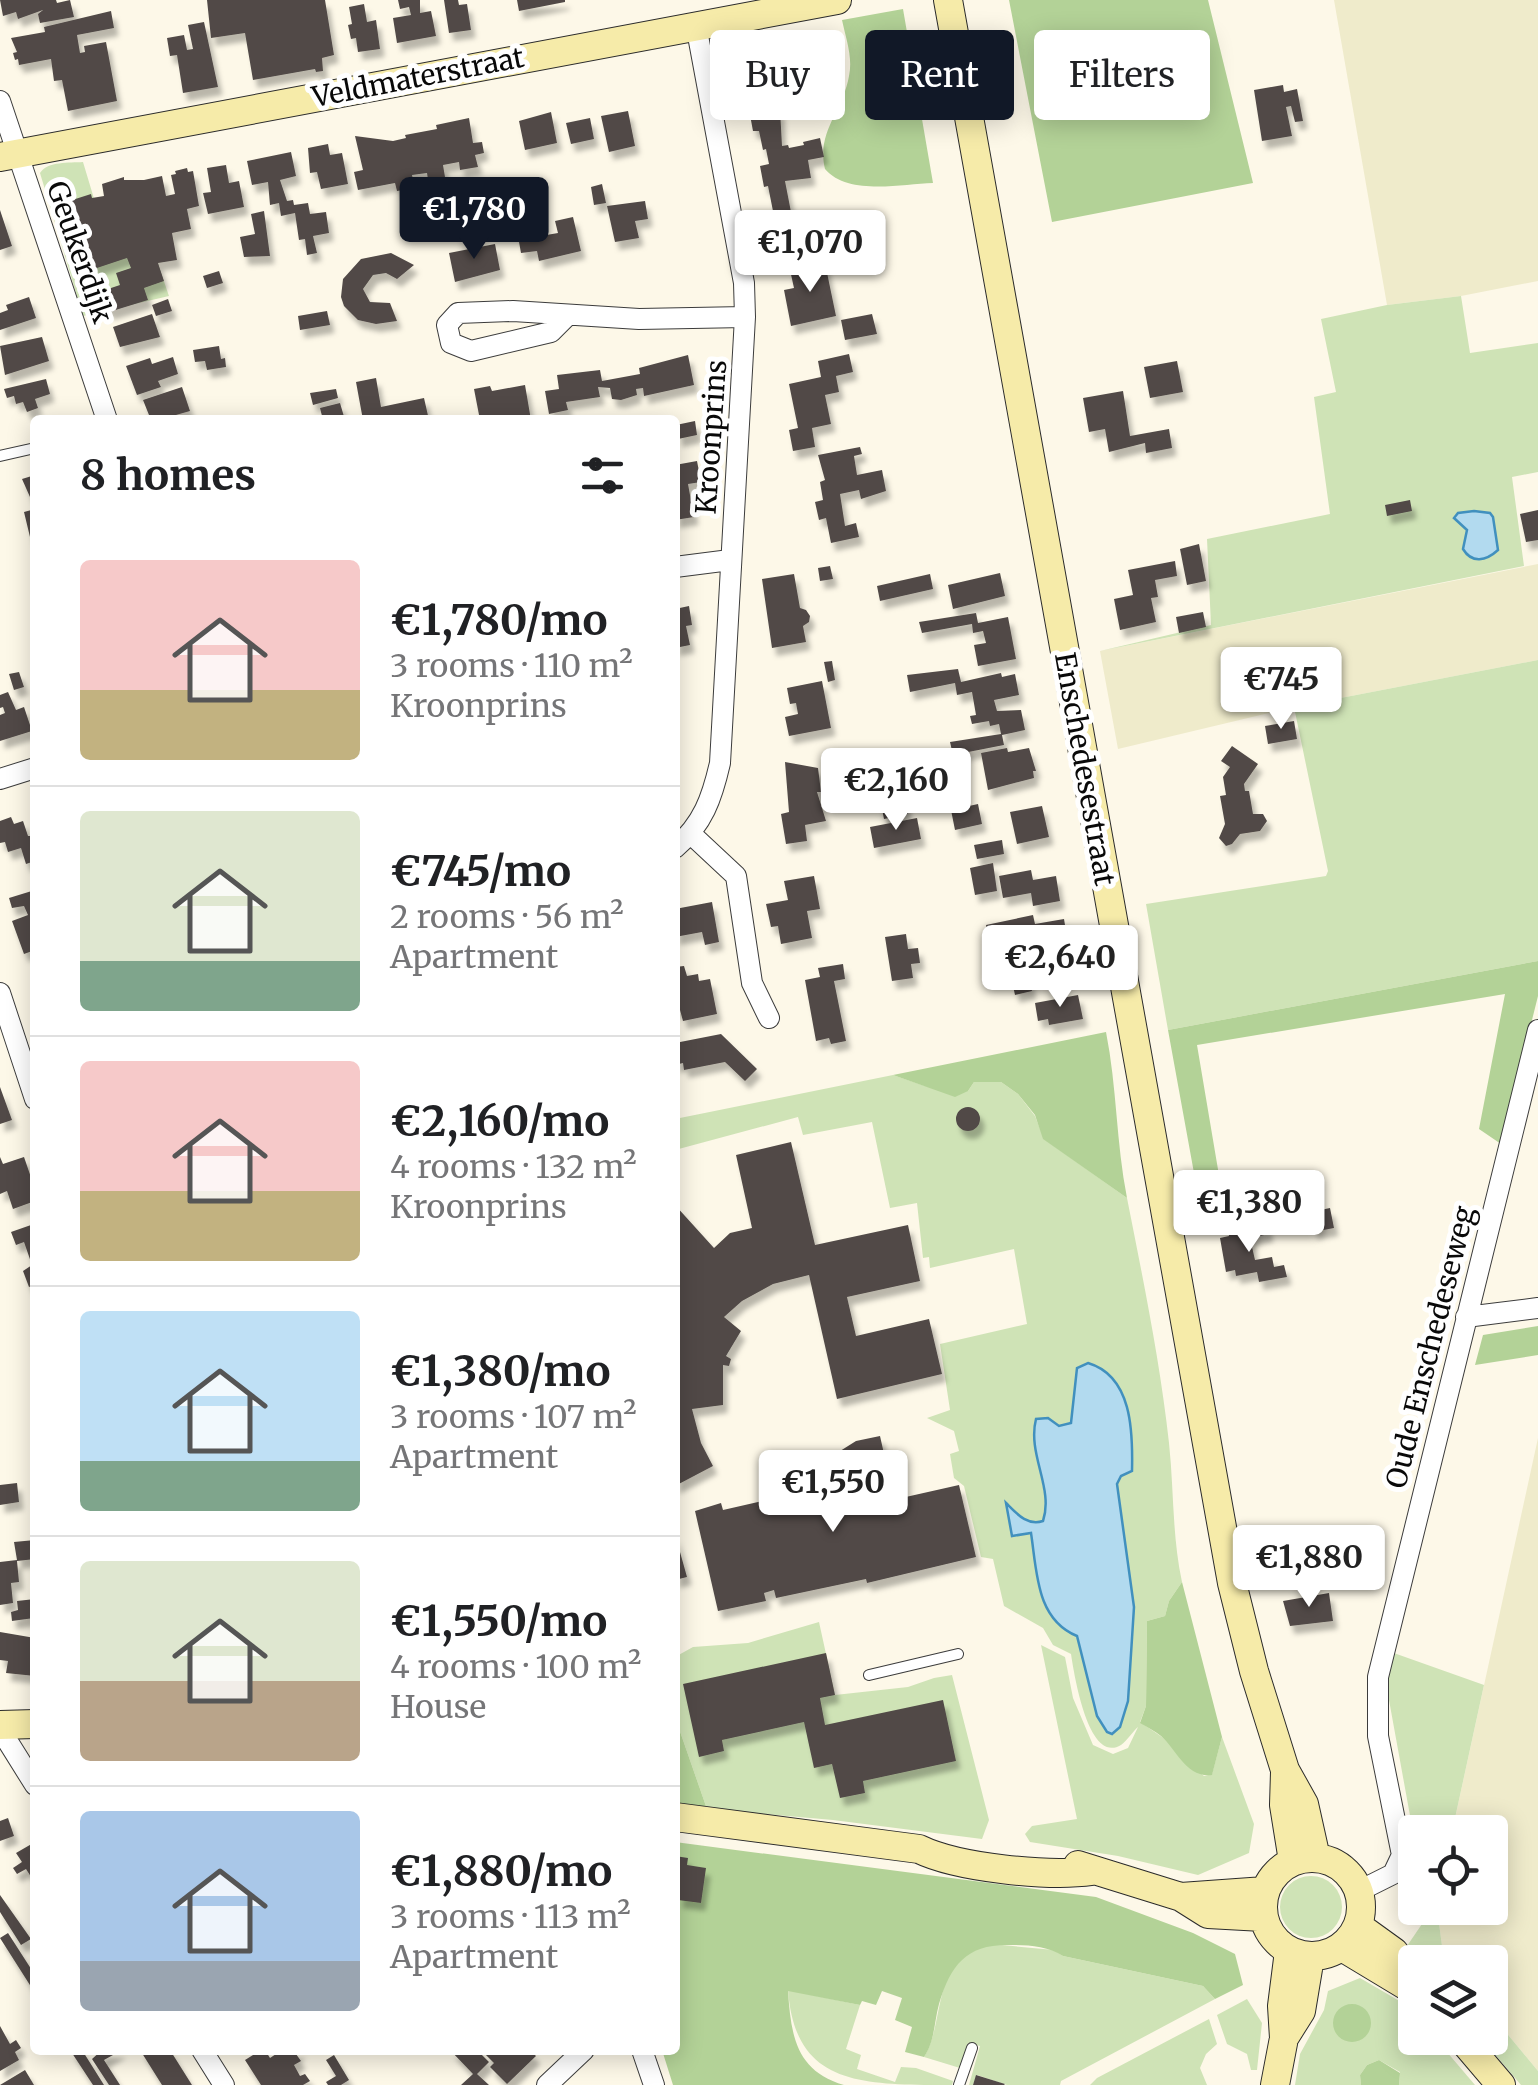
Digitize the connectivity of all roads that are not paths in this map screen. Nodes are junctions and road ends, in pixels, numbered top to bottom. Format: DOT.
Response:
graph roads {
  1 [pos="837,0"];
  2 [pos="948,0"];
  3 [pos="696,24"];
  4 [pos="0,101"];
  5 [pos="9,155"];
  6 [pos="566,316"];
  7 [pos="746,317"];
  8 [pos="105,415"];
  9 [pos="30,449"];
  10 [pos="0,456"];
  11 [pos="730,560"];
  12 [pos="680,566"];
  13 [pos="30,770"];
  14 [pos="0,780"];
  15 [pos="692,834"];
  16 [pos="680,844"];
  17 [pos="0,993"];
  18 [pos="769,1018"];
  19 [pos="1538,1030"];
  20 [pos="30,1084"];
  21 [pos="1538,1308"];
  22 [pos="1466,1316"];
  23 [pos="958,1654"];
  24 [pos="869,1676"];
  25 [pos="30,1726"];
  26 [pos="3,1738"];
  27 [pos="30,1778"];
  28 [pos="680,1817"];
  29 [pos="1305,1860"];
  30 [pos="1358,1891"];
  31 [pos="1264,1904"];
  32 [pos="1350,1936"];
  33 [pos="1299,1954"];
  34 [pos="1398,1957"];
  35 [pos="1398,1977"];
  36 [pos="972,2048"];
  37 [pos="205,2055"];
  38 [pos="579,2055"];
  39 [pos="644,2055"];
  40 [pos="1475,2055"];
  41 [pos="224,2085"];
  42 [pos="547,2085"];
  43 [pos="654,2085"];
  44 [pos="960,2085"];
  45 [pos="1275,2085"];
  46 [pos="1501,2085"];
  1 -- 3 [label="main road, Veldmaterstraat"];
  2 -- 29 [label="main road, Enschedesestraat"];
  3 -- 5 [label="main road, Veldmaterstraat"];
  3 -- 7 [label="street, Kroonprins"];
  4 -- 5 [label="street, Geukerdijk"];
  5 -- 8 [label="street, Geukerdijk"];
  6 -- 6 [label="street, Kroonprins"];
  6 -- 7 [label="street, Kroonprins"];
  7 -- 11 [label="street, Kroonprins"];
  9 -- 10 [label="lane"];
  11 -- 12 [label="street"];
  11 -- 15 [label="street, Kroonprins"];
  13 -- 14 [label="street"];
  15 -- 16 [label="street, Kroonprins"];
  15 -- 18 [label="street"];
  17 -- 20 [label="street"];
  19 -- 22 [label="street, Oude Enschedeseweg"];
  21 -- 22 [label="street"];
  22 -- 30 [label="street, Oude Enschedeseweg"];
  23 -- 24 [label="lane"];
  25 -- 26 [label="main road"];
  26 -- 27 [label="street"];
  28 -- 31 [label="main road"];
  29 -- 30 [label="main road"];
  29 -- 31 [label="main road"];
  30 -- 32 [label="main road"];
  31 -- 33 [label="main road"];
  32 -- 33 [label="main road"];
  32 -- 34 [label="main road"];
  32 -- 35 [label="main road"];
  33 -- 45 [label="main road"];
  36 -- 44 [label="lane"];
  37 -- 41 [label="street"];
  38 -- 42 [label="street"];
  39 -- 43 [label="street"];
  40 -- 46 [label="main road"];
}
